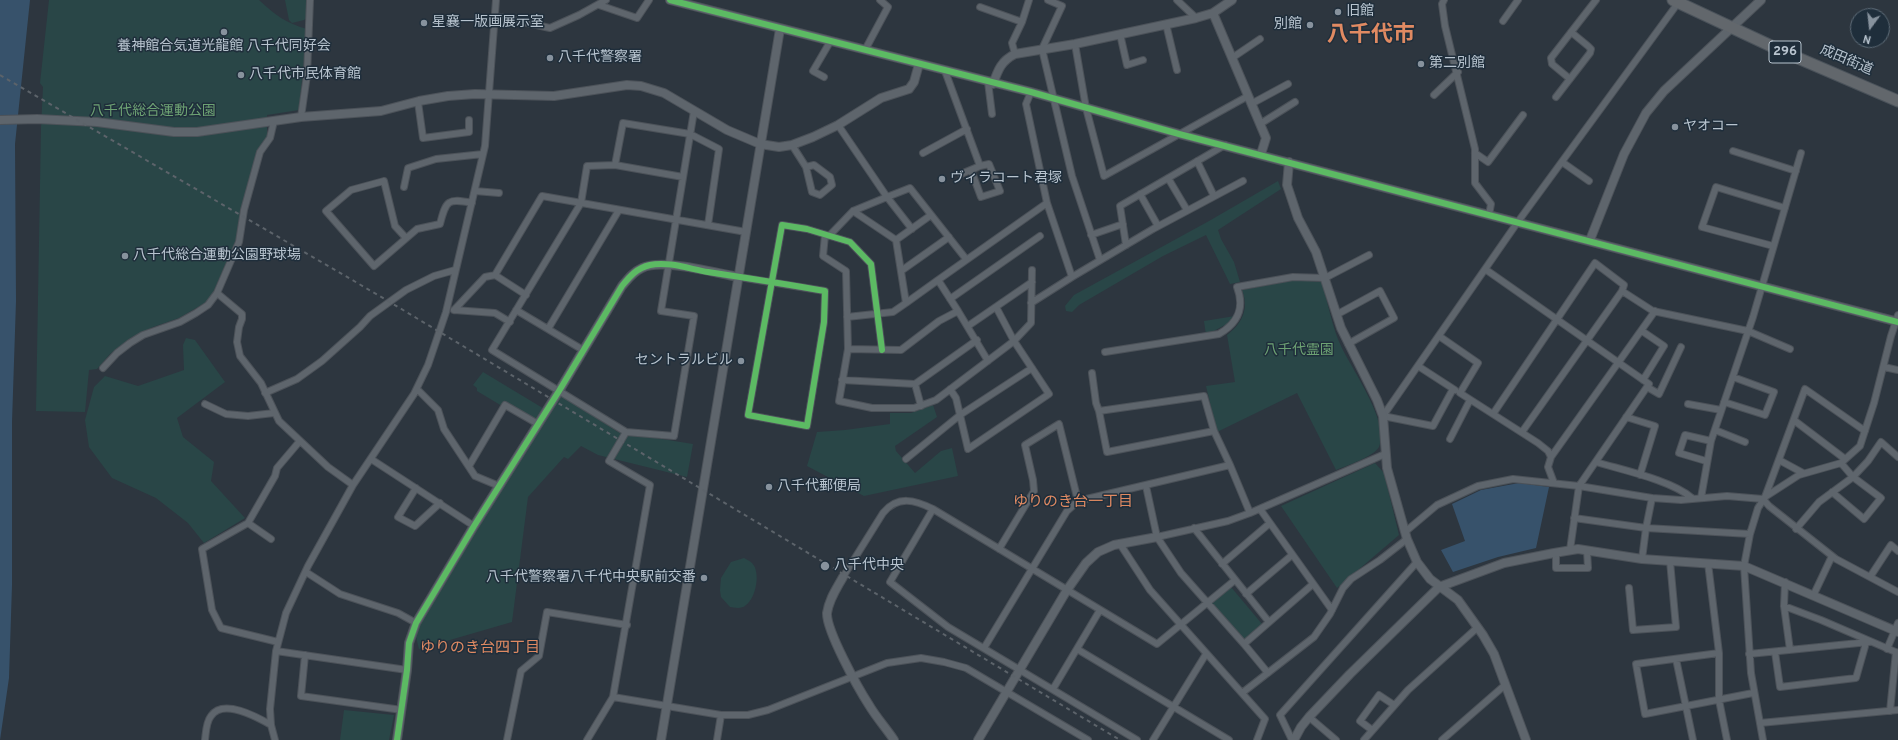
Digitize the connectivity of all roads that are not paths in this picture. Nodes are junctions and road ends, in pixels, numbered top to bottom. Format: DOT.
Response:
graph roads {
  1 [pos="310,0"];
  2 [pos="496,0"];
  3 [pos="606,0"];
  4 [pos="649,0"];
  5 [pos="670,0"];
  6 [pos="880,0"];
  7 [pos="1029,0"];
  8 [pos="1048,0"];
  9 [pos="1177,0"];
  10 [pos="1232,0"];
  11 [pos="1444,0"];
  12 [pos="1518,0"];
  13 [pos="1596,0"];
  14 [pos="1761,0"];
  15 [pos="1675,2"];
  16 [pos="599,5"];
  17 [pos="980,7"];
  18 [pos="1213,13"];
  19 [pos="495,16"];
  20 [pos="1196,18"];
  21 [pos="1503,21"];
  22 [pos="1022,22"];
  23 [pos="1166,24"];
  24 [pos="1731,28"];
  25 [pos="780,29"];
  26 [pos="1571,32"];
  27 [pos="1120,34"];
  28 [pos="1260,39"];
  29 [pos="830,42"];
  30 [pos="1075,44"];
  31 [pos="1042,49"];
  32 [pos="865,50"];
  33 [pos="1015,54"];
  34 [pos="1232,58"];
  35 [pos="1143,60"];
  36 [pos="919,64"];
  37 [pos="1177,70"];
  38 [pos="946,71"];
  39 [pos="1458,72"];
  40 [pos="824,77"];
  41 [pos="1570,78"];
  42 [pos="991,83"];
  43 [pos="1288,84"];
  44 [pos="1031,92"];
  45 [pos="489,94"];
  46 [pos="1434,95"];
  47 [pos="1248,96"];
  48 [pos="1556,97"];
  49 [pos="1053,99"];
  50 [pos="1898,101"];
  51 [pos="418,102"];
  52 [pos="1295,102"];
  53 [pos="1251,104"];
  54 [pos="1086,108"];
  55 [pos="694,111"];
  56 [pos="992,114"];
  57 [pos="1523,115"];
  58 [pos="301,117"];
  59 [pos="0,120"];
  60 [pos="469,120"];
  61 [pos="274,121"];
  62 [pos="1260,124"];
  63 [pos="838,126"];
  64 [pos="967,129"];
  65 [pos="690,134"];
  66 [pos="1179,134"];
  67 [pos="760,144"];
  68 [pos="792,145"];
  69 [pos="1225,145"];
  70 [pos="1733,151"];
  71 [pos="1475,153"];
  72 [pos="1801,153"];
  73 [pos="483,154"];
  74 [pos="923,154"];
  75 [pos="1262,154"];
  76 [pos="1197,161"];
  77 [pos="1289,162"];
  78 [pos="1562,162"];
  79 [pos="615,165"];
  80 [pos="980,166"];
  81 [pos="806,167"];
  82 [pos="1796,171"];
  83 [pos="961,174"];
  84 [pos="683,177"];
  85 [pos="1168,178"];
  86 [pos="1244,181"];
  87 [pos="1589,181"];
  88 [pos="404,187"];
  89 [pos="475,191"];
  90 [pos="499,193"];
  91 [pos="1140,194"];
  92 [pos="1214,196"];
  93 [pos="887,197"];
  94 [pos="472,203"];
  95 [pos="581,203"];
  96 [pos="1047,203"];
  97 [pos="1785,208"];
  98 [pos="619,210"];
  99 [pos="1187,210"];
  100 [pos="854,211"];
  101 [pos="931,215"];
  102 [pos="1489,215"];
  103 [pos="676,219"];
  104 [pos="1517,223"];
  105 [pos="1123,224"];
  106 [pos="708,225"];
  107 [pos="1158,226"];
  108 [pos="912,229"];
  109 [pos="746,232"];
  110 [pos="827,235"];
  111 [pos="1091,235"];
  112 [pos="1040,236"];
  113 [pos="406,238"];
  114 [pos="949,238"];
  115 [pos="896,240"];
  116 [pos="1590,240"];
  117 [pos="1126,245"];
  118 [pos="1773,246"];
  119 [pos="1369,255"];
  120 [pos="966,259"];
  121 [pos="1100,260"];
  122 [pos="669,265"];
  123 [pos="1485,269"];
  124 [pos="455,270"];
  125 [pos="1032,270"];
  126 [pos="901,271"];
  127 [pos="495,275"];
  128 [pos="738,277"];
  129 [pos="1072,277"];
  130 [pos="1325,278"];
  131 [pos="938,280"];
  132 [pos="772,282"];
  133 [pos="1032,282"];
  134 [pos="1761,287"];
  135 [pos="1622,291"];
  136 [pos="217,293"];
  137 [pos="526,295"];
  138 [pos="950,299"];
  139 [pos="906,302"];
  140 [pos="1031,303"];
  141 [pos="996,307"];
  142 [pos="516,310"];
  143 [pos="958,311"];
  144 [pos="1655,311"];
  145 [pos="878,314"];
  146 [pos="1336,315"];
  147 [pos="847,317"];
  148 [pos="1557,319"];
  149 [pos="1897,320"];
  150 [pos="510,322"];
  151 [pos="968,326"];
  152 [pos="548,329"];
  153 [pos="1642,330"];
  154 [pos="1748,331"];
  155 [pos="1439,336"];
  156 [pos="977,340"];
  157 [pos="1014,341"];
  158 [pos="1588,341"];
  159 [pos="1348,344"];
  160 [pos="1681,347"];
  161 [pos="848,349"];
  162 [pos="1790,349"];
  163 [pos="583,350"];
  164 [pos="882,350"];
  165 [pos="1105,352"];
  166 [pos="988,361"];
  167 [pos="1619,363"];
  168 [pos="1418,366"];
  169 [pos="1884,367"];
  170 [pos="102,368"];
  171 [pos="1032,368"];
  172 [pos="1898,370"];
  173 [pos="1092,373"];
  174 [pos="1732,377"];
  175 [pos="842,380"];
  176 [pos="1643,380"];
  177 [pos="915,384"];
  178 [pos="1647,387"];
  179 [pos="417,389"];
  180 [pos="950,389"];
  181 [pos="1453,389"];
  182 [pos="559,391"];
  183 [pos="265,393"];
  184 [pos="1460,393"];
  185 [pos="1470,400"];
  186 [pos="1724,402"];
  187 [pos="205,404"];
  188 [pos="1688,404"];
  189 [pos="921,406"];
  190 [pos="1721,410"];
  191 [pos="1099,411"];
  192 [pos="274,413"];
  193 [pos="1493,414"];
  194 [pos="960,415"];
  195 [pos="1383,416"];
  196 [pos="1626,417"];
  197 [pos="1794,421"];
  198 [pos="538,424"];
  199 [pos="1715,430"];
  200 [pos="1214,431"];
  201 [pos="1865,431"];
  202 [pos="626,432"];
  203 [pos="1522,432"];
  204 [pos="1450,438"];
  205 [pos="1711,441"];
  206 [pos="300,442"];
  207 [pos="1745,442"];
  208 [pos="1386,454"];
  209 [pos="1551,457"];
  210 [pos="1898,457"];
  211 [pos="371,459"];
  212 [pos="906,459"];
  213 [pos="1779,460"];
  214 [pos="1706,461"];
  215 [pos="1843,461"];
  216 [pos="1596,462"];
  217 [pos="1230,465"];
  218 [pos="469,466"];
  219 [pos="1803,473"];
  220 [pos="1640,475"];
  221 [pos="1853,477"];
  222 [pos="1554,483"];
  223 [pos="353,485"];
  224 [pos="499,486"];
  225 [pos="1146,486"];
  226 [pos="1579,486"];
  227 [pos="416,488"];
  228 [pos="1832,492"];
  229 [pos="1652,498"];
  230 [pos="1692,498"];
  231 [pos="1701,498"];
  232 [pos="1764,498"];
  233 [pos="1078,501"];
  234 [pos="440,503"];
  235 [pos="933,509"];
  236 [pos="1260,509"];
  237 [pos="1250,513"];
  238 [pos="1574,518"];
  239 [pos="248,523"];
  240 [pos="1270,523"];
  241 [pos="474,526"];
  242 [pos="1194,528"];
  243 [pos="1646,528"];
  244 [pos="1796,529"];
  245 [pos="1750,534"];
  246 [pos="1406,536"];
  247 [pos="1157,537"];
  248 [pos="271,539"];
  249 [pos="1120,544"];
  250 [pos="999,549"];
  251 [pos="1570,550"];
  252 [pos="1587,551"];
  253 [pos="1898,551"];
  254 [pos="1556,552"];
  255 [pos="1292,555"];
  256 [pos="1832,556"];
  257 [pos="1642,559"];
  258 [pos="1670,561"];
  259 [pos="1417,562"];
  260 [pos="1708,563"];
  261 [pos="1222,564"];
  262 [pos="1744,566"];
  263 [pos="1032,569"];
  264 [pos="306,572"];
  265 [pos="843,577"];
  266 [pos="1870,577"];
  267 [pos="1235,580"];
  268 [pos="1785,582"];
  269 [pos="1313,584"];
  270 [pos="1439,587"];
  271 [pos="1629,588"];
  272 [pos="1067,590"];
  273 [pos="1898,592"];
  274 [pos="1246,594"];
  275 [pos="1814,594"];
  276 [pos="1206,603"];
  277 [pos="1784,606"];
  278 [pos="1100,610"];
  279 [pos="1332,610"];
  280 [pos="1269,622"];
  281 [pos="416,623"];
  282 [pos="627,625"];
  283 [pos="1179,625"];
  284 [pos="1478,627"];
  285 [pos="1897,628"];
  286 [pos="278,642"];
  287 [pos="1869,642"];
  288 [pos="1244,644"];
  289 [pos="984,648"];
  290 [pos="1077,649"];
  291 [pos="1887,649"];
  292 [pos="1790,650"];
  293 [pos="276,651"];
  294 [pos="1775,652"];
  295 [pos="1719,653"];
  296 [pos="1897,653"];
  297 [pos="1206,654"];
  298 [pos="1749,654"];
  299 [pos="305,656"];
  300 [pos="1676,659"];
  301 [pos="407,670"];
  302 [pos="1020,670"];
  303 [pos="1268,673"];
  304 [pos="854,676"];
  305 [pos="1505,685"];
  306 [pos="1053,689"];
  307 [pos="1006,693"];
  308 [pos="1242,693"];
  309 [pos="1753,693"];
  310 [pos="614,697"];
  311 [pos="1719,700"];
  312 [pos="667,705"];
  313 [pos="1394,705"];
  314 [pos="1686,706"];
  315 [pos="1174,707"];
  316 [pos="402,710"];
  317 [pos="1898,710"];
  318 [pos="1890,711"];
  319 [pos="721,714"];
  320 [pos="1310,717"];
  321 [pos="1760,723"];
  322 [pos="271,725"];
  323 [pos="1372,730"];
  324 [pos="205,740"];
  325 [pos="275,740"];
  326 [pos="398,740"];
  327 [pos="507,740"];
  328 [pos="587,740"];
  329 [pos="661,740"];
  330 [pos="717,740"];
  331 [pos="894,740"];
  332 [pos="978,740"];
  333 [pos="1088,740"];
  334 [pos="1137,740"];
  335 [pos="1153,740"];
  336 [pos="1229,740"];
  337 [pos="1258,740"];
  338 [pos="1293,740"];
  339 [pos="1336,740"];
  340 [pos="1364,740"];
  341 [pos="1442,740"];
  342 [pos="1526,740"];
  343 [pos="1692,740"];
  344 [pos="1727,740"];
  345 [pos="1763,740"];
  1 -- 58 [label="street"];
  2 -- 19 [label="street"];
  3 -- 16 [label="street"];
  4 -- 16 [label="street"];
  5 -- 25 [label="street"];
  6 -- 32 [label="street"];
  7 -- 22 [label="street"];
  8 -- 31 [label="street"];
  9 -- 20 [label="street"];
  10 -- 18 [label="street"];
  11 -- 39 [label="street"];
  12 -- 21 [label="street"];
  13 -- 26 [label="street"];
  14 -- 24 [label="street"];
  15 -- 24 [label="highway, 成田街道 / 296"];
  15 -- 78 [label="street"];
  16 -- 19 [label="street"];
  17 -- 22 [label="street"];
  18 -- 20 [label="street"];
  18 -- 34 [label="street"];
  19 -- 45 [label="street"];
  20 -- 23 [label="street"];
  22 -- 33 [label="street"];
  23 -- 27 [label="street"];
  23 -- 37 [label="street"];
  24 -- 50 [label="highway, 成田街道 / 296"];
  24 -- 116 [label="street"];
  25 -- 29 [label="street"];
  25 -- 67 [label="street"];
  26 -- 41 [label="street"];
  26 -- 41 [label="street"];
  27 -- 30 [label="street"];
  27 -- 35 [label="street"];
  28 -- 34 [label="street"];
  29 -- 32 [label="street"];
  29 -- 40 [label="street"];
  30 -- 31 [label="street"];
  30 -- 54 [label="street"];
  31 -- 33 [label="street"];
  31 -- 49 [label="street"];
  32 -- 36 [label="street"];
  33 -- 42 [label="street"];
  34 -- 47 [label="street"];
  36 -- 38 [label="street"];
  36 -- 63 [label="street"];
  38 -- 42 [label="street"];
  38 -- 64 [label="street"];
  39 -- 46 [label="street"];
  39 -- 71 [label="street"];
  41 -- 48 [label="street"];
  42 -- 44 [label="street"];
  42 -- 56 [label="street"];
  43 -- 53 [label="street"];
  44 -- 49 [label="street"];
  44 -- 96 [label="street"];
  45 -- 51 [label="street"];
  45 -- 55 [label="street"];
  45 -- 73 [label="street"];
  47 -- 53 [label="street"];
  47 -- 66 [label="street"];
  49 -- 54 [label="street"];
  49 -- 111 [label="street"];
  51 -- 58 [label="street"];
  51 -- 60 [label="street"];
  52 -- 62 [label="street"];
  53 -- 62 [label="street"];
  54 -- 66 [label="street"];
  54 -- 66 [label="street"];
  55 -- 65 [label="street"];
  55 -- 67 [label="street"];
  57 -- 71 [label="street"];
  58 -- 61 [label="street"];
  59 -- 61 [label="street"];
  61 -- 136 [label="street"];
  62 -- 75 [label="street"];
  63 -- 68 [label="street"];
  63 -- 93 [label="street"];
  64 -- 74 [label="street"];
  64 -- 80 [label="street"];
  65 -- 79 [label="street"];
  65 -- 84 [label="street"];
  65 -- 106 [label="street"];
  66 -- 69 [label="street"];
  67 -- 68 [label="street"];
  67 -- 109 [label="street"];
  68 -- 81 [label="street"];
  69 -- 75 [label="street"];
  69 -- 76 [label="street"];
  70 -- 82 [label="street"];
  71 -- 102 [label="street"];
  72 -- 82 [label="street"];
  73 -- 88 [label="street"];
  73 -- 89 [label="street"];
  75 -- 77 [label="street"];
  76 -- 85 [label="street"];
  76 -- 92 [label="street"];
  77 -- 102 [label="street"];
  77 -- 130 [label="street"];
  78 -- 87 [label="street"];
  78 -- 104 [label="street"];
  79 -- 84 [label="street"];
  79 -- 95 [label="street"];
  80 -- 80 [label="street"];
  80 -- 83 [label="street"];
  81 -- 81 [label="street"];
  82 -- 97 [label="street"];
  84 -- 103 [label="street"];
  85 -- 91 [label="street"];
  85 -- 99 [label="street"];
  86 -- 92 [label="street"];
  89 -- 90 [label="street"];
  89 -- 94 [label="street"];
  91 -- 105 [label="street"];
  91 -- 107 [label="street"];
  92 -- 99 [label="street"];
  93 -- 100 [label="street"];
  93 -- 101 [label="street"];
  93 -- 108 [label="street"];
  94 -- 113 [label="street"];
  94 -- 124 [label="street"];
  95 -- 98 [label="street"];
  95 -- 127 [label="street"];
  95 -- 137 [label="street"];
  96 -- 120 [label="street"];
  96 -- 129 [label="street"];
  97 -- 118 [label="street"];
  97 -- 118 [label="street"];
  98 -- 103 [label="street"];
  98 -- 152 [label="street"];
  99 -- 107 [label="street"];
  100 -- 110 [label="street"];
  100 -- 115 [label="street"];
  101 -- 108 [label="street"];
  101 -- 114 [label="street"];
  102 -- 104 [label="street"];
  103 -- 106 [label="street"];
  103 -- 122 [label="street"];
  104 -- 116 [label="street"];
  104 -- 123 [label="street"];
  105 -- 111 [label="street"];
  105 -- 117 [label="street"];
  106 -- 109 [label="street"];
  107 -- 117 [label="street"];
  108 -- 115 [label="street"];
  109 -- 128 [label="street"];
  110 -- 132 [label="street"];
  110 -- 145 [label="street"];
  110 -- 147 [label="street"];
  111 -- 121 [label="street"];
  112 -- 138 [label="street"];
  113 -- 113 [label="street"];
  114 -- 120 [label="street"];
  114 -- 126 [label="street"];
  115 -- 126 [label="street"];
  116 -- 134 [label="street"];
  117 -- 121 [label="street"];
  118 -- 134 [label="street"];
  119 -- 130 [label="street"];
  120 -- 131 [label="street"];
  121 -- 129 [label="street"];
  122 -- 128 [label="street"];
  122 -- 163 [label="street"];
  122 -- 202 [label="street"];
  123 -- 148 [label="street"];
  123 -- 155 [label="street"];
  124 -- 179 [label="street"];
  124 -- 183 [label="street"];
  125 -- 133 [label="street"];
  126 -- 139 [label="street"];
  127 -- 137 [label="street"];
  127 -- 150 [label="street"];
  128 -- 132 [label="street"];
  128 -- 312 [label="street"];
  129 -- 140 [label="street"];
  130 -- 146 [label="street"];
  130 -- 165 [label="street"];
  131 -- 138 [label="street"];
  131 -- 139 [label="street"];
  132 -- 132 [label="street"];
  133 -- 140 [label="street"];
  133 -- 141 [label="street"];
  134 -- 149 [label="street"];
  134 -- 154 [label="street"];
  135 -- 144 [label="street"];
  135 -- 148 [label="street"];
  135 -- 158 [label="street"];
  136 -- 170 [label="street"];
  136 -- 183 [label="street"];
  137 -- 142 [label="street"];
  138 -- 143 [label="street"];
  139 -- 145 [label="street"];
  140 -- 157 [label="street"];
  141 -- 151 [label="street"];
  141 -- 157 [label="street"];
  142 -- 150 [label="street"];
  142 -- 152 [label="street"];
  143 -- 151 [label="street"];
  143 -- 164 [label="street"];
  144 -- 153 [label="street"];
  144 -- 154 [label="street"];
  145 -- 147 [label="street"];
  145 -- 164 [label="street"];
  146 -- 159 [label="street"];
  146 -- 159 [label="street"];
  147 -- 161 [label="street"];
  148 -- 158 [label="street"];
  148 -- 193 [label="street"];
  149 -- 169 [label="street"];
  150 -- 182 [label="street"];
  151 -- 156 [label="street"];
  152 -- 163 [label="street"];
  153 -- 167 [label="street"];
  153 -- 176 [label="street"];
  154 -- 162 [label="street"];
  154 -- 174 [label="street"];
  155 -- 168 [label="street"];
  155 -- 184 [label="street"];
  156 -- 166 [label="street"];
  156 -- 177 [label="street"];
  157 -- 166 [label="street"];
  157 -- 171 [label="street"];
  158 -- 167 [label="street"];
  158 -- 203 [label="street"];
  159 -- 195 [label="street"];
  160 -- 178 [label="street"];
  161 -- 164 [label="street"];
  161 -- 175 [label="street"];
  163 -- 182 [label="street"];
  166 -- 180 [label="street"];
  167 -- 176 [label="street"];
  167 -- 209 [label="street"];
  168 -- 181 [label="street"];
  168 -- 195 [label="street"];
  169 -- 172 [label="street"];
  169 -- 201 [label="street"];
  171 -- 194 [label="street"];
  171 -- 194 [label="street"];
  173 -- 191 [label="street"];
  174 -- 186 [label="street"];
  174 -- 186 [label="street"];
  175 -- 177 [label="street"];
  175 -- 189 [label="street"];
  176 -- 178 [label="street"];
  177 -- 189 [label="street"];
  178 -- 196 [label="street"];
  179 -- 211 [label="street"];
  179 -- 218 [label="street"];
  180 -- 189 [label="street"];
  180 -- 194 [label="street"];
  181 -- 184 [label="street"];
  181 -- 195 [label="street"];
  182 -- 198 [label="street"];
  182 -- 202 [label="street"];
  183 -- 192 [label="street"];
  184 -- 185 [label="street"];
  185 -- 193 [label="street"];
  185 -- 204 [label="street"];
  186 -- 190 [label="street"];
  187 -- 192 [label="street"];
  188 -- 190 [label="street"];
  190 -- 199 [label="street"];
  191 -- 200 [label="street"];
  191 -- 200 [label="street"];
  192 -- 206 [label="street"];
  193 -- 203 [label="street"];
  194 -- 212 [label="street"];
  195 -- 208 [label="street"];
  196 -- 216 [label="street"];
  196 -- 220 [label="street"];
  197 -- 201 [label="street"];
  197 -- 213 [label="street"];
  197 -- 215 [label="street"];
  198 -- 218 [label="street"];
  198 -- 224 [label="street"];
  199 -- 205 [label="street"];
  199 -- 207 [label="street"];
  200 -- 217 [label="street"];
  201 -- 215 [label="street"];
  202 -- 282 [label="street"];
  203 -- 209 [label="street"];
  205 -- 214 [label="street"];
  205 -- 214 [label="street"];
  206 -- 223 [label="street"];
  206 -- 239 [label="street"];
  208 -- 236 [label="street"];
  208 -- 246 [label="street"];
  209 -- 222 [label="street"];
  210 -- 221 [label="street"];
  211 -- 223 [label="street"];
  211 -- 227 [label="street"];
  213 -- 219 [label="street"];
  213 -- 232 [label="street"];
  214 -- 231 [label="street"];
  215 -- 219 [label="street"];
  215 -- 221 [label="street"];
  216 -- 220 [label="street"];
  216 -- 226 [label="street"];
  217 -- 225 [label="street"];
  217 -- 237 [label="street"];
  218 -- 224 [label="street"];
  219 -- 232 [label="street"];
  220 -- 230 [label="street"];
  221 -- 228 [label="street"];
  221 -- 228 [label="street"];
  222 -- 226 [label="street"];
  222 -- 246 [label="street"];
  223 -- 264 [label="street"];
  224 -- 241 [label="street"];
  225 -- 233 [label="street"];
  225 -- 247 [label="street"];
  226 -- 229 [label="street"];
  226 -- 238 [label="street"];
  227 -- 234 [label="street"];
  227 -- 234 [label="street"];
  228 -- 244 [label="street"];
  229 -- 230 [label="street"];
  229 -- 243 [label="street"];
  230 -- 231 [label="street"];
  231 -- 232 [label="street"];
  232 -- 244 [label="street"];
  232 -- 245 [label="street"];
  233 -- 250 [label="street"];
  233 -- 263 [label="street"];
  234 -- 241 [label="street"];
  235 -- 250 [label="street"];
  235 -- 265 [label="street"];
  235 -- 289 [label="street"];
  236 -- 237 [label="street"];
  236 -- 240 [label="street"];
  237 -- 242 [label="street"];
  238 -- 243 [label="street"];
  238 -- 251 [label="street"];
  239 -- 248 [label="street"];
  239 -- 286 [label="street"];
  240 -- 255 [label="street"];
  240 -- 261 [label="street"];
  241 -- 281 [label="street"];
  242 -- 247 [label="street"];
  242 -- 261 [label="street"];
  243 -- 245 [label="street"];
  243 -- 257 [label="street"];
  244 -- 256 [label="street"];
  245 -- 262 [label="street"];
  246 -- 259 [label="street"];
  246 -- 279 [label="street"];
  247 -- 249 [label="street"];
  247 -- 276 [label="street"];
  249 -- 272 [label="street"];
  249 -- 283 [label="street"];
  250 -- 263 [label="street"];
  251 -- 252 [label="street"];
  251 -- 254 [label="street"];
  252 -- 254 [label="street"];
  252 -- 257 [label="street"];
  253 -- 266 [label="street"];
  254 -- 270 [label="street"];
  255 -- 269 [label="street"];
  255 -- 274 [label="street"];
  256 -- 266 [label="street"];
  256 -- 275 [label="street"];
  257 -- 258 [label="street"];
  258 -- 260 [label="street"];
  258 -- 271 [label="street"];
  259 -- 270 [label="street"];
  259 -- 338 [label="street"];
  260 -- 262 [label="street"];
  260 -- 295 [label="street"];
  261 -- 267 [label="street"];
  262 -- 268 [label="street"];
  262 -- 298 [label="street"];
  263 -- 272 [label="street"];
  263 -- 289 [label="street"];
  264 -- 281 [label="street"];
  264 -- 286 [label="street"];
  265 -- 304 [label="street"];
  266 -- 273 [label="street"];
  267 -- 274 [label="street"];
  267 -- 276 [label="street"];
  268 -- 275 [label="street"];
  268 -- 277 [label="street"];
  269 -- 279 [label="street"];
  269 -- 280 [label="street"];
  270 -- 284 [label="street"];
  270 -- 320 [label="street"];
  272 -- 278 [label="street"];
  272 -- 302 [label="street"];
  274 -- 280 [label="street"];
  275 -- 285 [label="street"];
  276 -- 283 [label="street"];
  276 -- 288 [label="street"];
  277 -- 287 [label="street"];
  277 -- 292 [label="street"];
  278 -- 283 [label="street"];
  278 -- 290 [label="street"];
  279 -- 303 [label="street"];
  280 -- 288 [label="street"];
  281 -- 301 [label="street"];
  282 -- 310 [label="street"];
  282 -- 327 [label="street"];
  283 -- 297 [label="street"];
  284 -- 305 [label="street"];
  284 -- 313 [label="street"];
  285 -- 291 [label="street"];
  286 -- 293 [label="street"];
  287 -- 291 [label="street"];
  287 -- 292 [label="street"];
  287 -- 294 [label="street"];
  288 -- 303 [label="street"];
  289 -- 302 [label="street"];
  290 -- 306 [label="street"];
  290 -- 315 [label="street"];
  291 -- 296 [label="street"];
  292 -- 294 [label="street"];
  293 -- 299 [label="street"];
  293 -- 322 [label="street"];
  294 -- 298 [label="street"];
  295 -- 300 [label="street"];
  295 -- 311 [label="street"];
  296 -- 318 [label="street"];
  297 -- 308 [label="street"];
  297 -- 315 [label="street"];
  298 -- 309 [label="street"];
  299 -- 301 [label="street"];
  299 -- 316 [label="street"];
  300 -- 314 [label="street"];
  300 -- 314 [label="street"];
  301 -- 316 [label="street"];
  302 -- 306 [label="street"];
  302 -- 307 [label="street"];
  303 -- 308 [label="street"];
  304 -- 307 [label="street"];
  304 -- 319 [label="street"];
  304 -- 331 [label="street"];
  305 -- 341 [label="street"];
  305 -- 342 [label="street"];
  306 -- 334 [label="street"];
  307 -- 332 [label="street"];
  307 -- 333 [label="street"];
  308 -- 337 [label="street"];
  309 -- 311 [label="street"];
  309 -- 321 [label="street"];
  310 -- 312 [label="street"];
  310 -- 328 [label="street"];
  311 -- 314 [label="street"];
  311 -- 344 [label="street"];
  312 -- 319 [label="street"];
  312 -- 329 [label="street"];
  313 -- 323 [label="street"];
  313 -- 323 [label="street"];
  314 -- 343 [label="street"];
  315 -- 335 [label="street"];
  315 -- 336 [label="street"];
  316 -- 326 [label="street"];
  317 -- 318 [label="street"];
  318 -- 321 [label="street"];
  319 -- 330 [label="street"];
  320 -- 338 [label="street"];
  320 -- 339 [label="street"];
  321 -- 345 [label="street"];
  322 -- 324 [label="street"];
  322 -- 325 [label="street"];
  323 -- 340 [label="street"];
}
